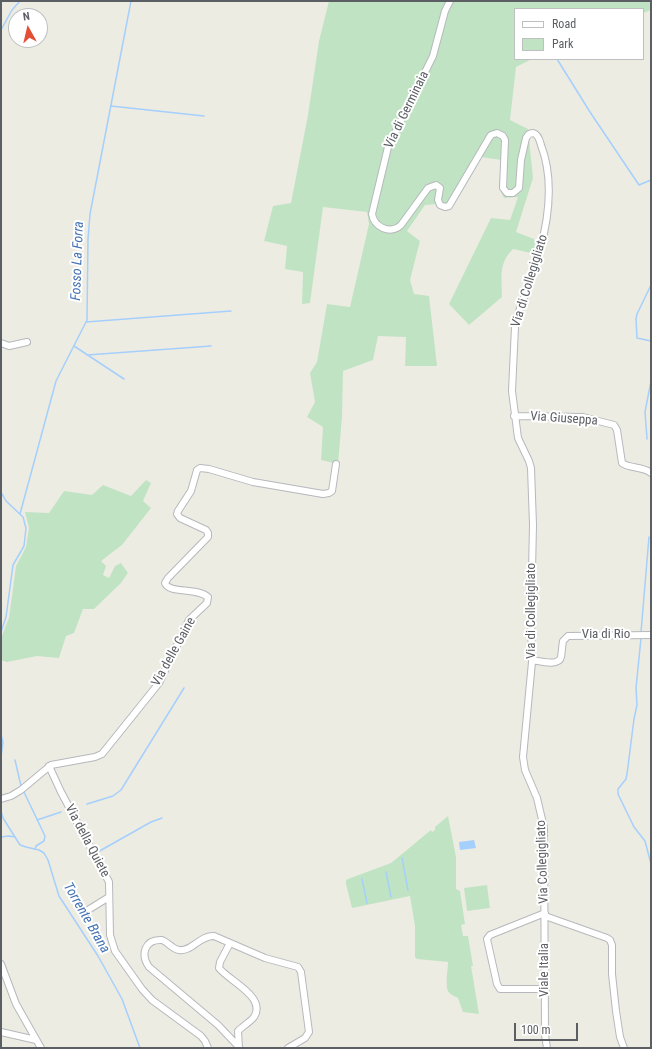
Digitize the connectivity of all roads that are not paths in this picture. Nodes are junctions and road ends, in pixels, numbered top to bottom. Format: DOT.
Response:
graph roads {
  1 [pos="450,1"];
  2 [pos="375,222"];
  3 [pos="27,342"];
  4 [pos="1,343"];
  5 [pos="514,416"];
  6 [pos="336,464"];
  7 [pos="651,473"];
  8 [pos="651,635"];
  9 [pos="532,660"];
  10 [pos="49,766"];
  11 [pos="527,775"];
  12 [pos="2,799"];
  13 [pos="109,897"];
  14 [pos="88,910"];
  15 [pos="545,914"];
  16 [pos="230,943"];
  17 [pos="1,964"];
  18 [pos="546,989"];
  19 [pos="30,1030"];
  20 [pos="1,1032"];
  21 [pos="14,1035"];
  22 [pos="36,1040"];
  23 [pos="239,1047"];
  24 [pos="41,1048"];
  25 [pos="208,1048"];
  26 [pos="288,1048"];
  27 [pos="547,1048"];
  28 [pos="624,1048"];
  1 -- 2 [label="street, Via di Germinaia"];
  2 -- 5 [label="street, Via di Collegigliato"];
  3 -- 4 [label="street"];
  5 -- 7 [label="street, Via Giuseppa"];
  5 -- 9 [label="street, Via di Collegigliato"];
  6 -- 10 [label="street, Via delle Gaine"];
  8 -- 9 [label="street, Via di Rio"];
  9 -- 11 [label="street, Via di Collegigliato"];
  10 -- 12 [label="street, Via delle Gaine"];
  10 -- 13 [label="street, Via della Quiete"];
  11 -- 15 [label="street, Via Collegigliato"];
  13 -- 14 [label="street"];
  13 -- 25 [label="street, Via della Quiete"];
  15 -- 18 [label="street, Viale Italia"];
  15 -- 18 [label="street"];
  15 -- 28 [label="street, Via Collegigliato"];
  16 -- 23 [label="street"];
  16 -- 23 [label="street"];
  16 -- 26 [label="street"];
  17 -- 19 [label="street"];
  18 -- 27 [label="street, Viale Italia"];
  19 -- 21 [label="street"];
  19 -- 22 [label="street"];
  20 -- 21 [label="street"];
  21 -- 22 [label="street"];
  22 -- 24 [label="street"];
}
